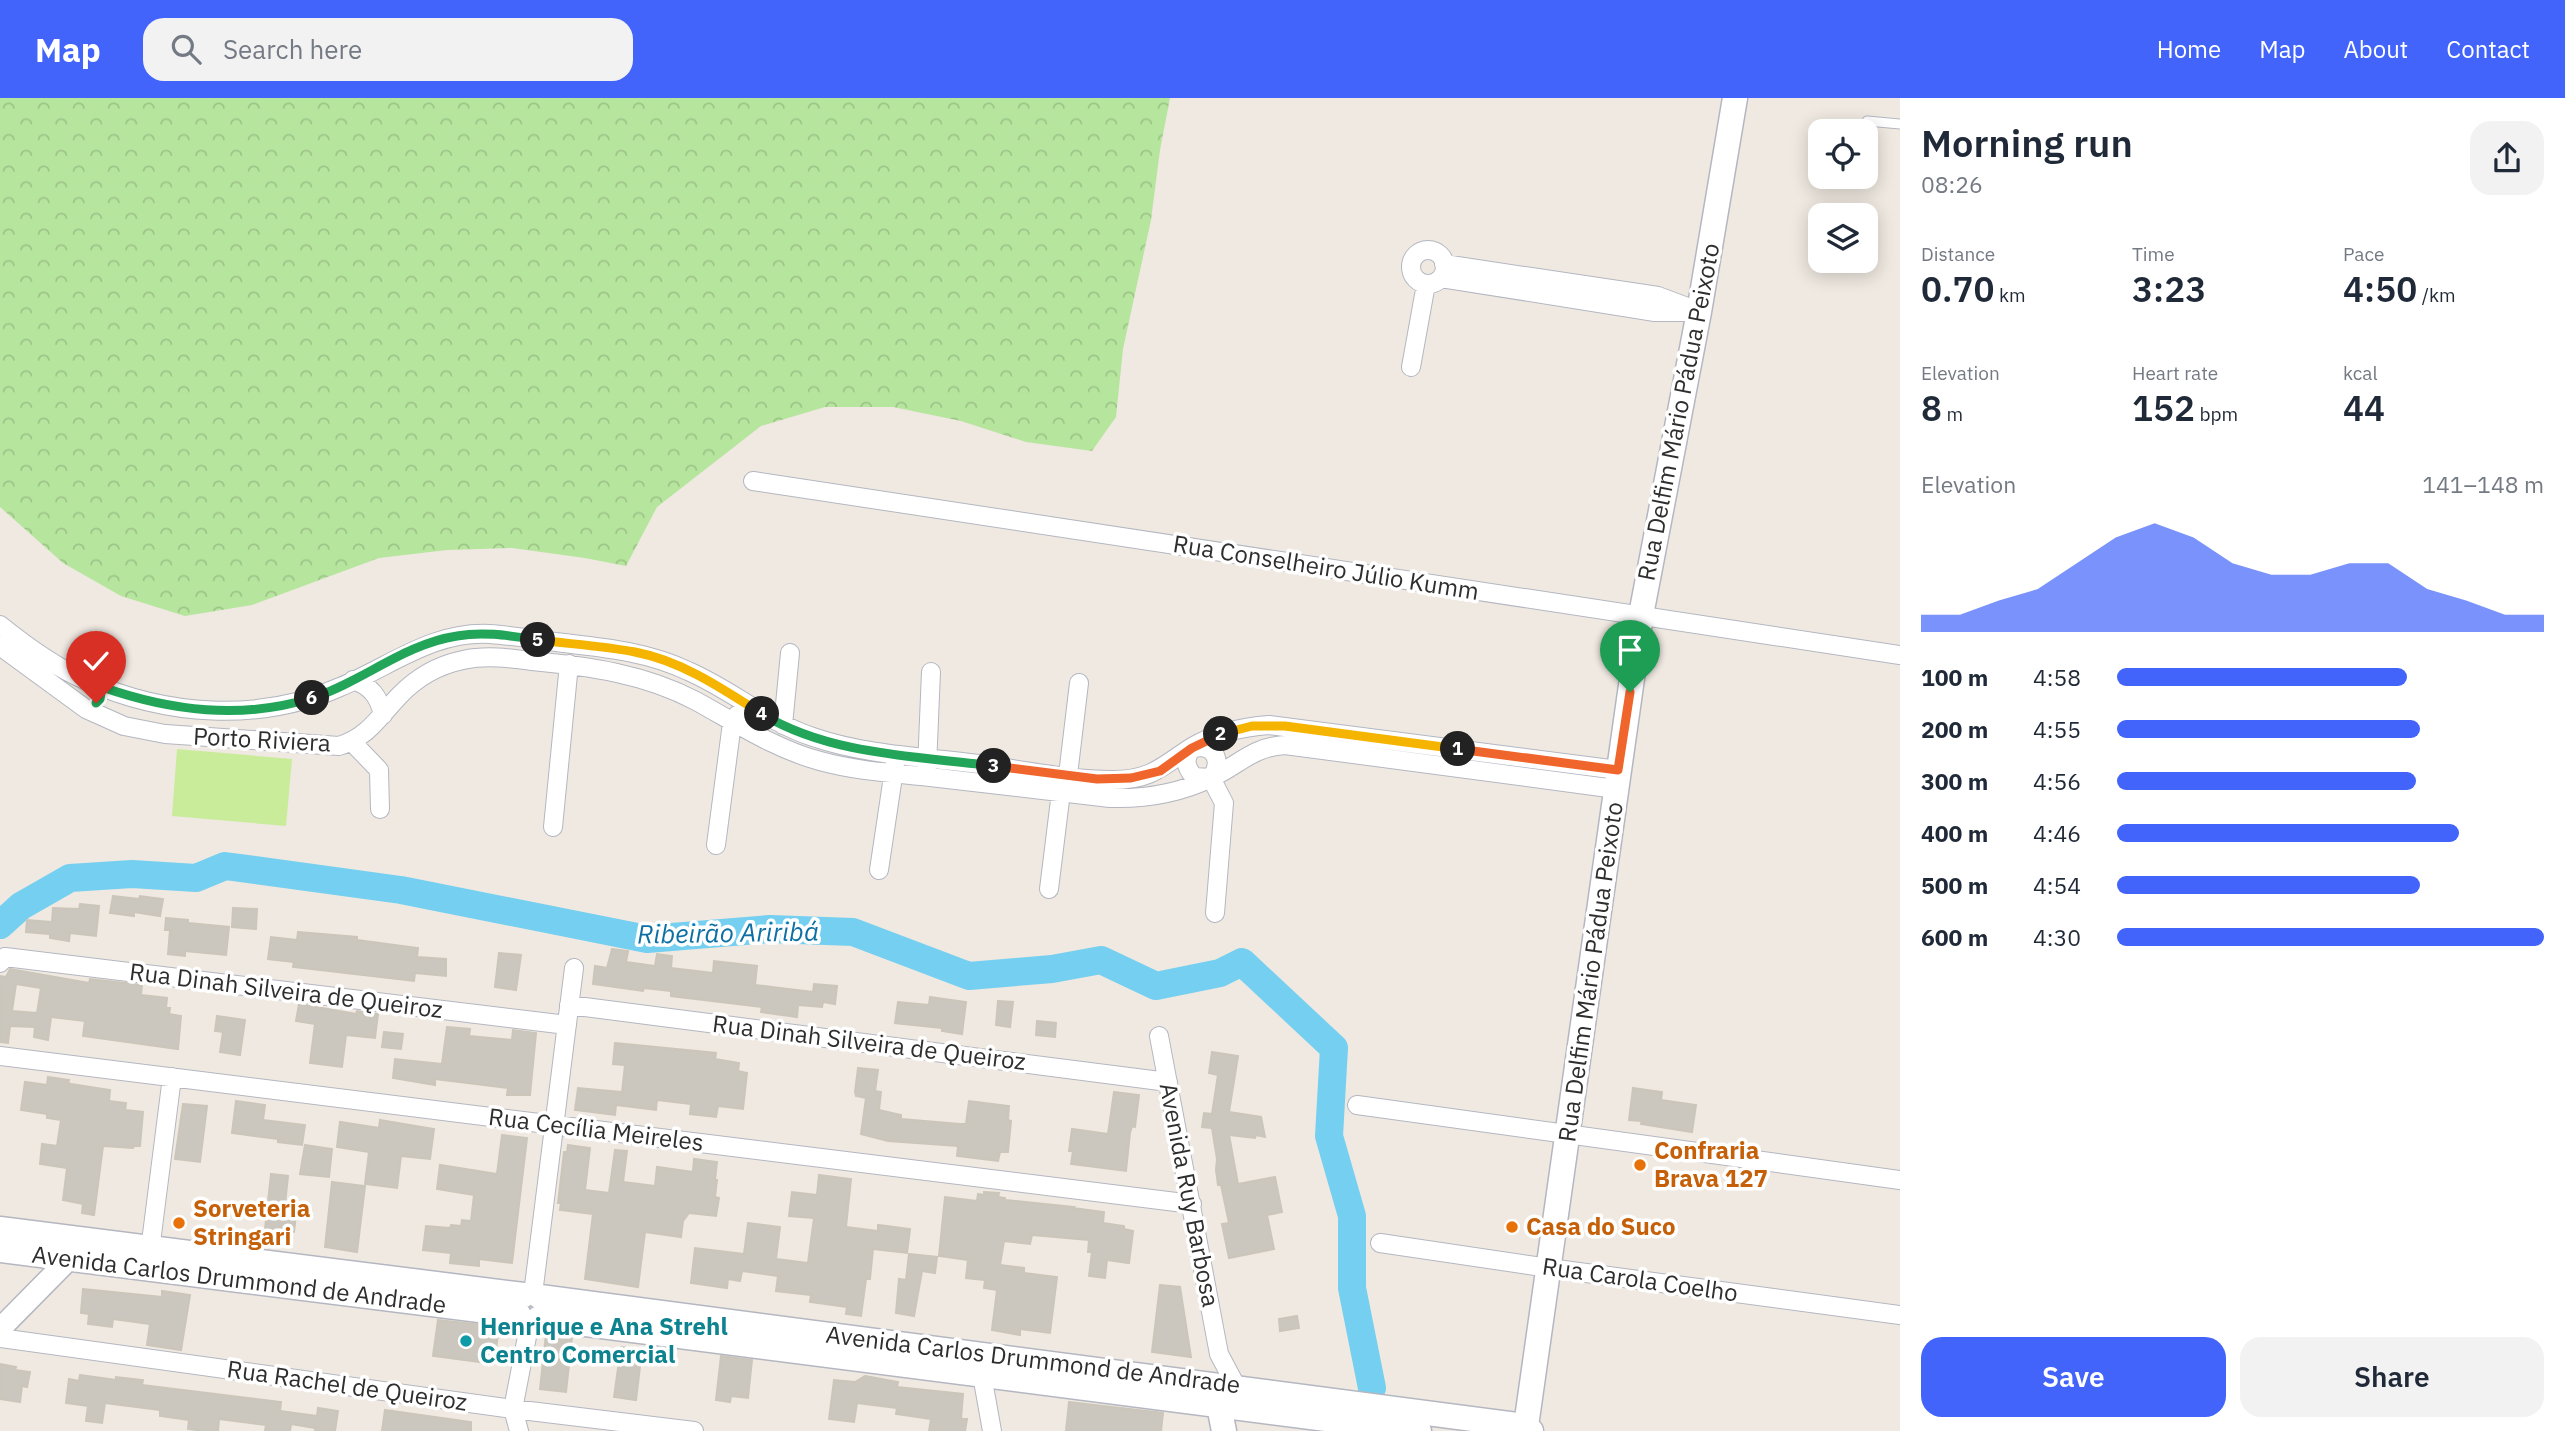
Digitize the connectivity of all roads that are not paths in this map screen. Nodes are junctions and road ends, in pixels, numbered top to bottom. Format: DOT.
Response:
graph roads {
  1 [pos="1735,98"];
  2 [pos="1878,122"];
  3 [pos="1900,124"];
  4 [pos="1699,312"];
  5 [pos="1411,367"];
  6 [pos="753,481"];
  7 [pos="1642,615"];
  8 [pos="0,625"];
  9 [pos="0,646"];
  10 [pos="790,653"];
  11 [pos="1900,655"];
  12 [pos="569,664"];
  13 [pos="931,672"];
  14 [pos="353,680"];
  15 [pos="1079,683"];
  16 [pos="102,687"];
  17 [pos="132,697"];
  18 [pos="744,702"];
  19 [pos="86,709"];
  20 [pos="383,715"];
  21 [pos="732,723"];
  22 [pos="783,725"];
  23 [pos="124,726"];
  24 [pos="1361,736"];
  25 [pos="352,742"];
  26 [pos="1192,748"];
  27 [pos="896,753"];
  28 [pos="1358,754"];
  29 [pos="928,758"];
  30 [pos="1542,760"];
  31 [pos="894,773"];
  32 [pos="926,776"];
  33 [pos="1211,778"];
  34 [pos="1540,779"];
  35 [pos="1617,779"];
  36 [pos="1065,784"];
  37 [pos="380,809"];
  38 [pos="553,827"];
  39 [pos="716,845"];
  40 [pos="879,870"];
  41 [pos="1049,890"];
  42 [pos="1215,913"];
  43 [pos="3,960"];
  44 [pos="574,968"];
  45 [pos="569,1005"];
  46 [pos="567,1025"];
  47 [pos="1159,1036"];
  48 [pos="0,1056"];
  49 [pos="172,1077"];
  50 [pos="1168,1082"];
  51 [pos="1357,1105"];
  52 [pos="554,1125"];
  53 [pos="1568,1135"];
  54 [pos="1900,1180"];
  55 [pos="1192,1204"];
  56 [pos="0,1229"];
  57 [pos="1380,1243"];
  58 [pos="76,1249"];
  59 [pos="0,1250"];
  60 [pos="149,1258"];
  61 [pos="1549,1268"];
  62 [pos="531,1307"];
  63 [pos="1900,1315"];
  64 [pos="0,1329"];
  65 [pos="0,1338"];
  66 [pos="980,1364"];
  67 [pos="1227,1395"];
  68 [pos="513,1409"];
  69 [pos="1414,1420"];
  70 [pos="1528,1428"];
  71 [pos="519,1431"];
  72 [pos="694,1431"];
  73 [pos="992,1431"];
  74 [pos="1224,1431"];
  75 [pos="1242,1431"];
  76 [pos="1434,1431"];
  1 -- 4 [label="main road, Rua Delfim Mário Pádua Peixoto"];
  2 -- 3 [label="lane"];
  4 -- 5 [label="street"];
  4 -- 7 [label="main road, Rua Delfim Mário Pádua Peixoto"];
  6 -- 7 [label="street, Rua Conselheiro Júlio Kumm"];
  7 -- 11 [label="street, Rua Conselheiro Júlio Kumm"];
  7 -- 35 [label="main road, Rua Delfim Mário Pádua Peixoto"];
  8 -- 16 [label="street, Porto Riviera"];
  9 -- 19 [label="street, Porto Riviera"];
  10 -- 22 [label="street"];
  12 -- 20 [label="street, Porto Riviera"];
  12 -- 21 [label="street, Porto Riviera"];
  12 -- 38 [label="street"];
  13 -- 29 [label="street"];
  14 -- 17 [label="street, Porto Riviera"];
  14 -- 18 [label="street, Porto Riviera"];
  14 -- 20 [label="street"];
  15 -- 36 [label="street"];
  16 -- 17 [label="street, Porto Riviera"];
  16 -- 19 [label="street"];
  17 -- 23 [label="street"];
  18 -- 21 [label="street"];
  18 -- 22 [label="street, Porto Riviera"];
  19 -- 23 [label="street, Porto Riviera"];
  20 -- 25 [label="street, Porto Riviera"];
  21 -- 31 [label="street, Porto Riviera"];
  21 -- 39 [label="street"];
  22 -- 27 [label="street, Porto Riviera"];
  23 -- 25 [label="street, Porto Riviera"];
  24 -- 26 [label="street, Porto Riviera"];
  24 -- 28 [label="street"];
  24 -- 30 [label="street, Porto Riviera"];
  25 -- 37 [label="street"];
  26 -- 33 [label="street"];
  26 -- 36 [label="street, Porto Riviera"];
  27 -- 29 [label="street, Porto Riviera"];
  27 -- 31 [label="street"];
  28 -- 33 [label="street, Porto Riviera"];
  28 -- 34 [label="street, Porto Riviera"];
  29 -- 32 [label="street"];
  29 -- 36 [label="street, Porto Riviera"];
  30 -- 34 [label="street"];
  30 -- 35 [label="street, Porto Riviera"];
  31 -- 32 [label="street, Porto Riviera"];
  31 -- 40 [label="street"];
  32 -- 36 [label="street, Porto Riviera"];
  33 -- 36 [label="street, Porto Riviera"];
  33 -- 42 [label="street"];
  34 -- 35 [label="street, Porto Riviera"];
  35 -- 53 [label="main road, Rua Delfim Mário Pádua Peixoto"];
  36 -- 41 [label="street"];
  43 -- 46 [label="street, Rua Dinah Silveira de Queiroz"];
  44 -- 45 [label="street"];
  45 -- 46 [label="street"];
  45 -- 50 [label="street, Rua Dinah Silveira de Queiroz"];
  46 -- 52 [label="street"];
  47 -- 50 [label="street, Avenida Ruy Barbosa"];
  48 -- 49 [label="street, Rua Cecília Meireles"];
  49 -- 52 [label="street, Rua Cecília Meireles"];
  49 -- 60 [label="street"];
  50 -- 55 [label="street, Avenida Ruy Barbosa"];
  51 -- 53 [label="street"];
  52 -- 55 [label="street, Rua Cecília Meireles"];
  52 -- 62 [label="street"];
  53 -- 54 [label="street"];
  53 -- 61 [label="main road, Rua Delfim Mário Pádua Peixoto"];
  55 -- 67 [label="street, Avenida Ruy Barbosa"];
  56 -- 58 [label="main road, Avenida Carlos Drummond de Andrade"];
  57 -- 61 [label="street, Rua Carola Coelho"];
  58 -- 59 [label="main road, Avenida Carlos Drummond de Andrade"];
  58 -- 60 [label="main road, Avenida Carlos Drummond de Andrade"];
  58 -- 64 [label="street"];
  60 -- 62 [label="main road, Avenida Carlos Drummond de Andrade"];
  61 -- 63 [label="street, Rua Carola Coelho"];
  61 -- 70 [label="main road, Rua Delfim Mário Pádua Peixoto"];
  62 -- 66 [label="main road, Avenida Carlos Drummond de Andrade"];
  62 -- 68 [label="street"];
  65 -- 68 [label="street, Rua Rachel de Queiroz"];
  66 -- 67 [label="main road, Avenida Carlos Drummond de Andrade"];
  66 -- 73 [label="street"];
  67 -- 69 [label="main road, Avenida Carlos Drummond de Andrade"];
  67 -- 74 [label="main road, Avenida Ruy Barbosa"];
  67 -- 75 [label="main road, Avenida Ruy Barbosa"];
  68 -- 71 [label="street"];
  68 -- 72 [label="street, Rua Rachel de Queiroz"];
  69 -- 70 [label="main road, Avenida Carlos Drummond de Andrade"];
  69 -- 76 [label="street"];
}
